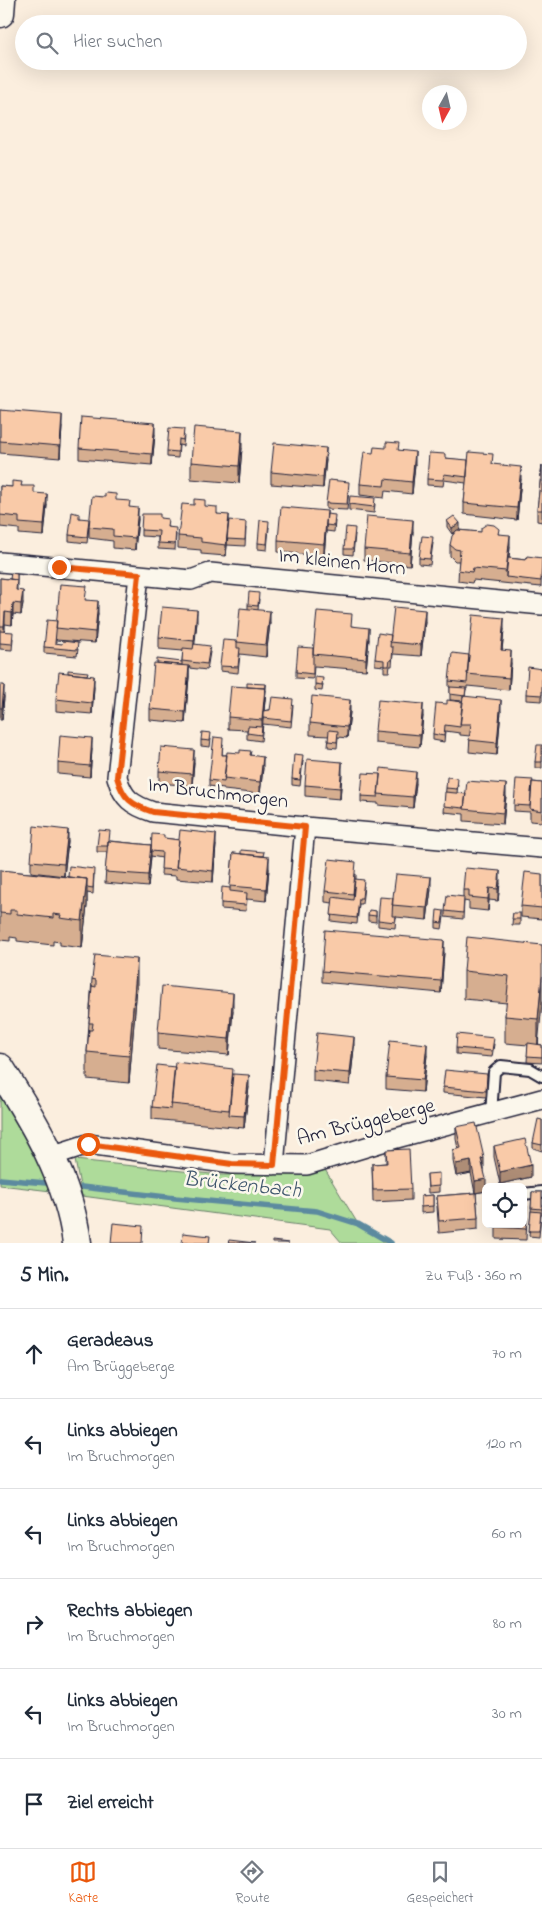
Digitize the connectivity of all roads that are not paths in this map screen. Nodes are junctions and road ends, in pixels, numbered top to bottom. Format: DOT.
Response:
graph roads {
  1 [pos="1,0"];
  2 [pos="0,13"];
  3 [pos="0,562"];
  4 [pos="139,574"];
  5 [pos="542,605"];
  6 [pos="305,827"];
  7 [pos="542,848"];
  8 [pos="0,1068"];
  9 [pos="542,1076"];
  10 [pos="542,1099"];
  11 [pos="491,1114"];
  12 [pos="52,1156"];
  13 [pos="274,1165"];
  14 [pos="542,1192"];
  15 [pos="527,1194"];
  16 [pos="77,1243"];
  1 -- 2 [label="street"];
  3 -- 4 [label="street"];
  4 -- 5 [label="street, Im kleinen Horn"];
  4 -- 6 [label="street, Im Bruchmorgen"];
  6 -- 7 [label="street"];
  6 -- 13 [label="street, Im Bruchmorgen"];
  8 -- 12 [label="street"];
  9 -- 11 [label="lane"];
  10 -- 11 [label="street, Am Brüggeberge"];
  11 -- 13 [label="street, Am Brüggeberge"];
  12 -- 13 [label="street, Am Brüggeberge"];
  12 -- 16 [label="street"];
  14 -- 15 [label="lane"];
}
